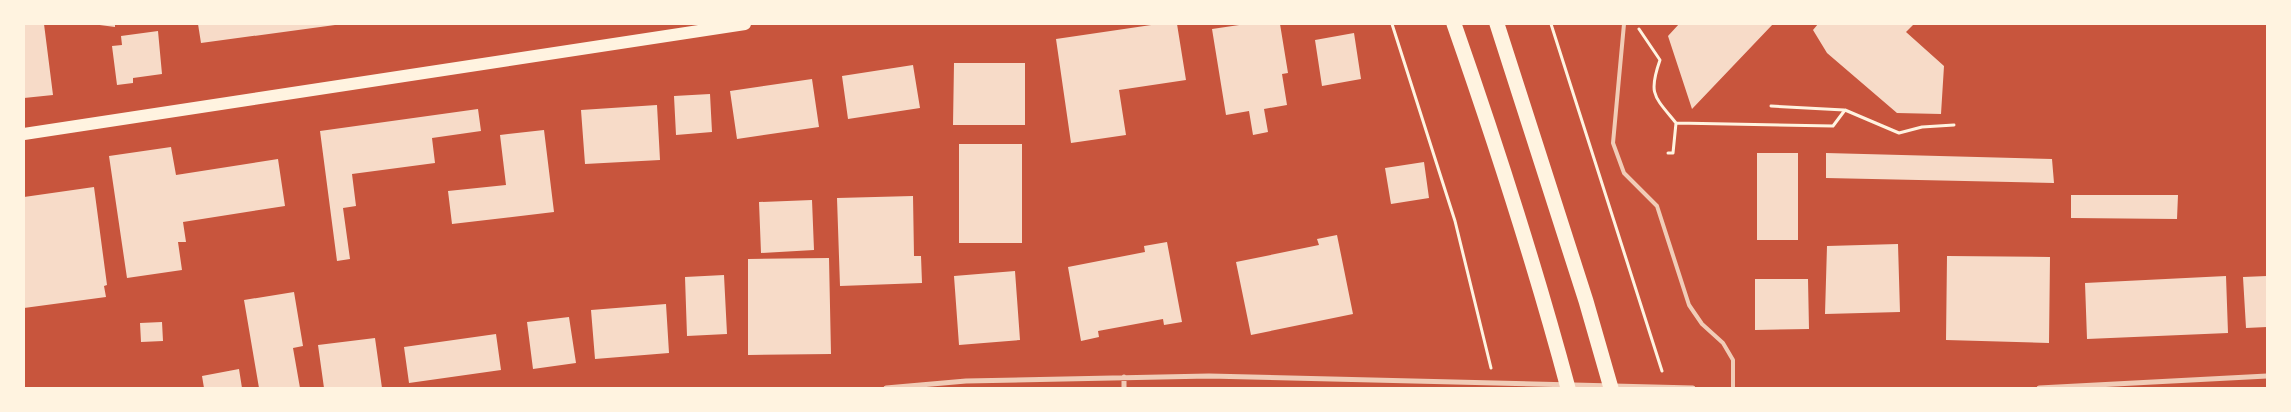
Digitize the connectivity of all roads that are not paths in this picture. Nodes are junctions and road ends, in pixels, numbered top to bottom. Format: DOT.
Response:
graph roads {
  1 [pos="745,24"];
  2 [pos="1454,24"];
  3 [pos="1624,24"];
  4 [pos="1498,26"];
  5 [pos="24,134"];
  6 [pos="2267,376"];
  7 [pos="1124,377"];
  8 [pos="886,388"];
  9 [pos="1124,388"];
  10 [pos="1568,388"];
  11 [pos="1611,388"];
  12 [pos="1667,388"];
  13 [pos="1693,388"];
  14 [pos="1733,388"];
  15 [pos="2039,388"];
  1 -- 5 [label="main road"];
  2 -- 10 [label="highway"];
  3 -- 14 [label="lane"];
  4 -- 11 [label="highway"];
  6 -- 15 [label="street"];
  7 -- 8 [label="street"];
  7 -- 9 [label="street"];
  7 -- 12 [label="street"];
  12 -- 13 [label="street"];
}
